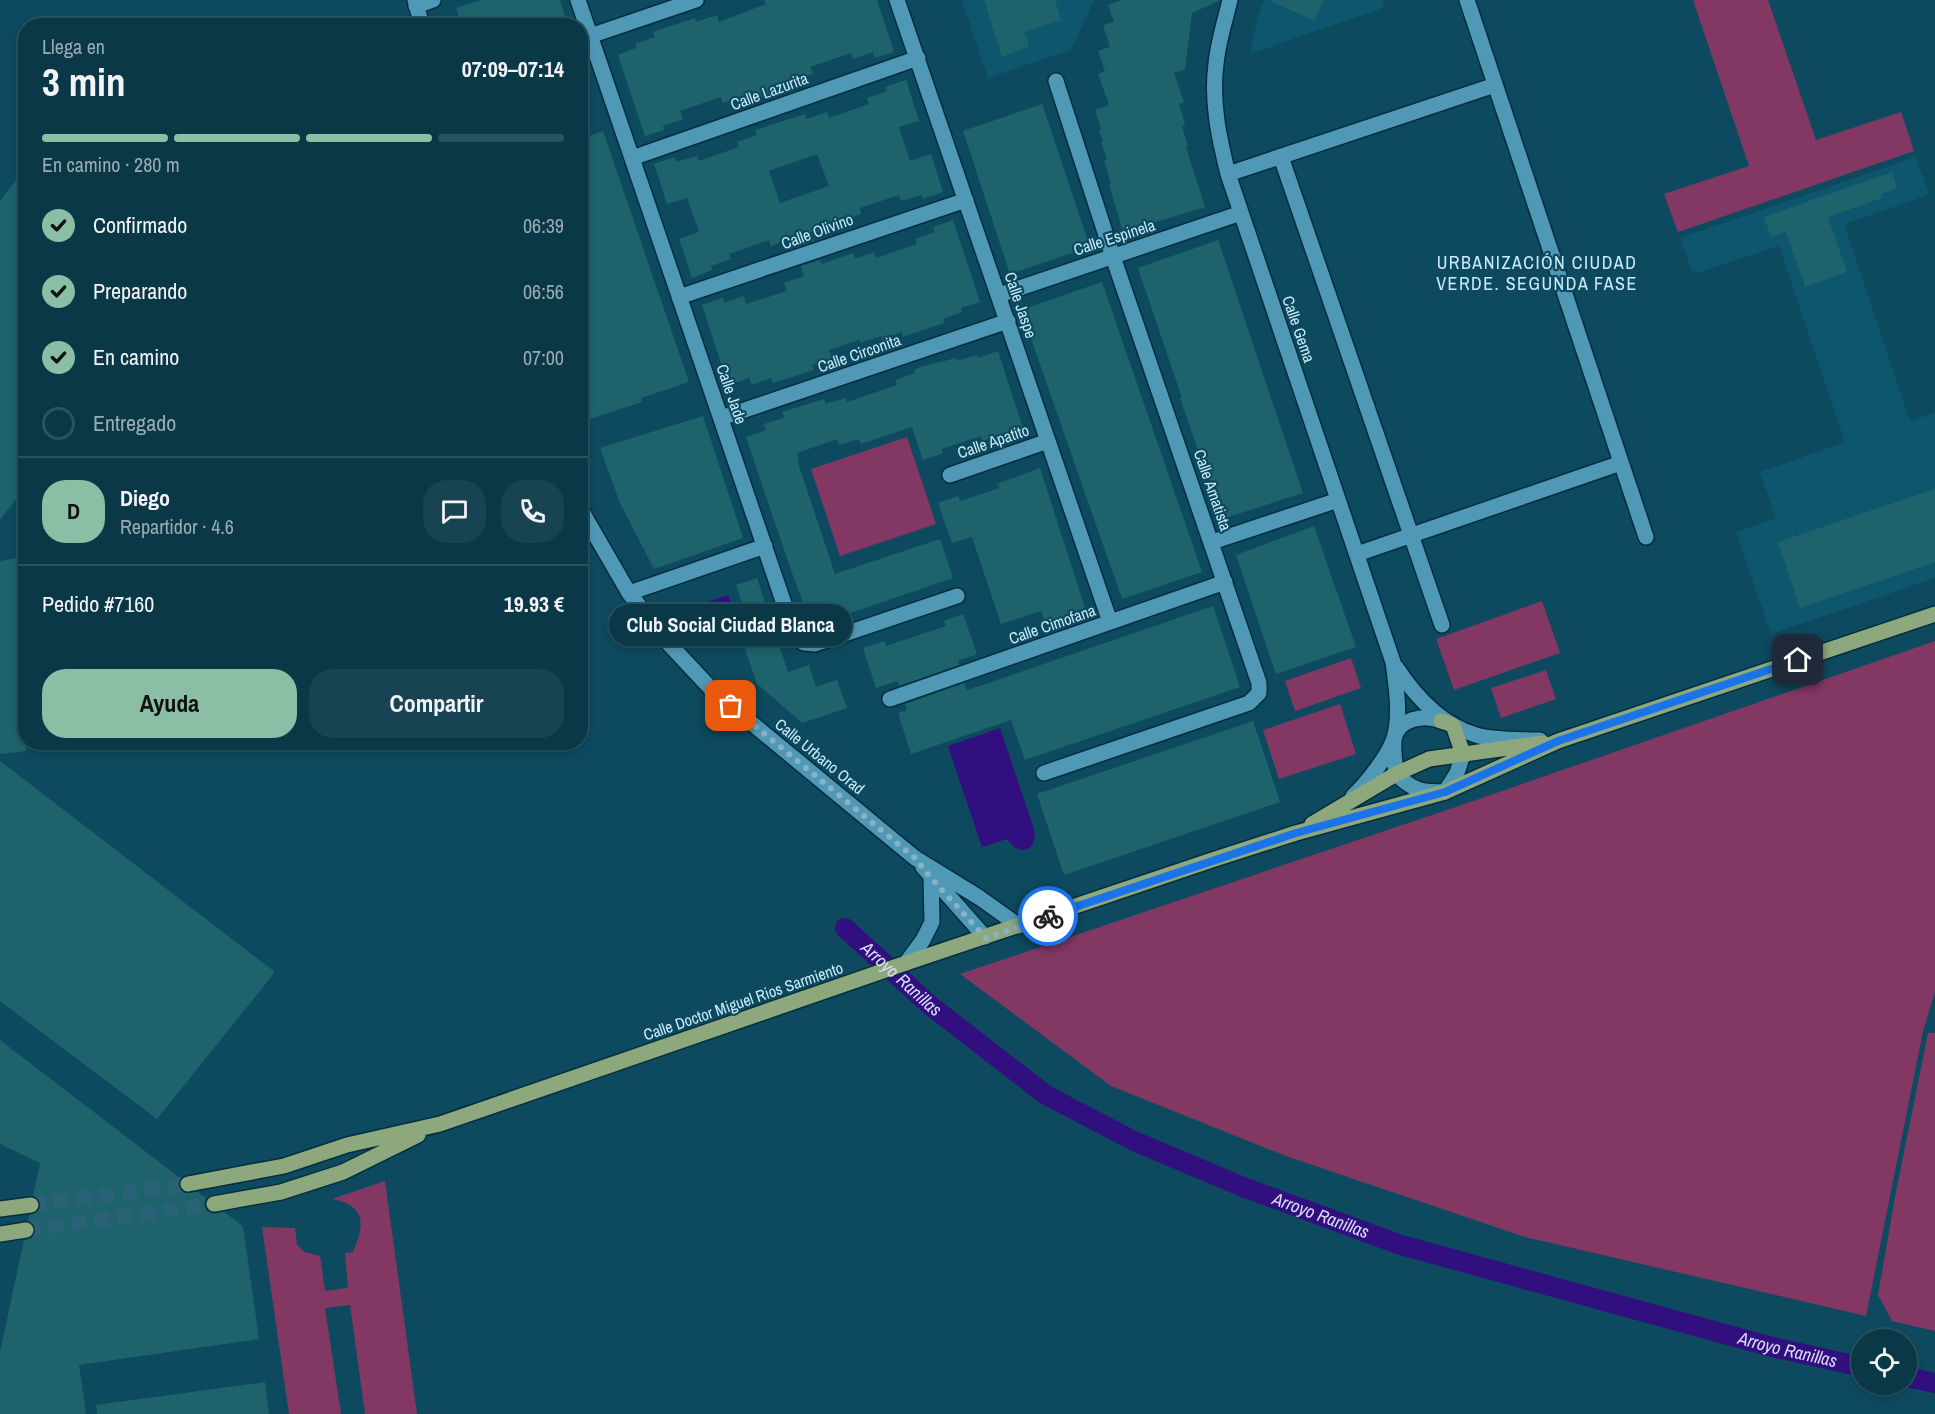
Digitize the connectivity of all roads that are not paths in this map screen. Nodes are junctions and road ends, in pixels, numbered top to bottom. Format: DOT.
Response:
graph roads {
  1 [pos="433,0"];
  2 [pos="578,0"];
  3 [pos="696,0"];
  4 [pos="897,0"];
  5 [pos="1230,0"];
  6 [pos="1467,0"];
  7 [pos="415,3"];
  8 [pos="420,18"];
  9 [pos="584,18"];
  10 [pos="588,30"];
  11 [pos="590,36"];
  12 [pos="918,58"];
  13 [pos="1056,81"];
  14 [pos="1495,85"];
  15 [pos="1281,157"];
  16 [pos="632,158"];
  17 [pos="1228,174"];
  18 [pos="966,200"];
  19 [pos="1241,213"];
  20 [pos="1113,257"];
  21 [pos="999,295"];
  22 [pos="679,297"];
  23 [pos="1008,321"];
  24 [pos="721,418"];
  25 [pos="1048,441"];
  26 [pos="1621,463"];
  27 [pos="950,475"];
  28 [pos="1338,500"];
  29 [pos="588,522"];
  30 [pos="1411,535"];
  31 [pos="1646,537"];
  32 [pos="1212,542"];
  33 [pos="765,546"];
  34 [pos="1357,554"];
  35 [pos="1225,582"];
  36 [pos="628,593"];
  37 [pos="957,596"];
  38 [pos="1935,614"];
  39 [pos="1110,622"];
  40 [pos="1442,625"];
  41 [pos="1393,662"];
  42 [pos="890,699"];
  43 [pos="1447,723"];
  44 [pos="1394,739"];
  45 [pos="1558,741"];
  46 [pos="1463,754"];
  47 [pos="1044,773"];
  48 [pos="1396,774"];
  49 [pos="1445,792"];
  50 [pos="1348,802"];
  51 [pos="1296,833"];
  52 [pos="915,858"];
  53 [pos="931,878"];
  54 [pos="980,898"];
  55 [pos="1019,926"];
  56 [pos="986,938"];
  57 [pos="906,963"];
  58 [pos="440,1124"];
  59 [pos="188,1184"];
  60 [pos="214,1204"];
  61 [pos="31,1205"];
  62 [pos="0,1209"];
  63 [pos="26,1230"];
  64 [pos="0,1234"];
  1 -- 7 [label="street"];
  2 -- 9 [label="street, Calle Jade"];
  3 -- 11 [label="street"];
  4 -- 12 [label="street, Calle Jaspe"];
  5 -- 17 [label="street, Calle Gema"];
  6 -- 14 [label="street"];
  7 -- 8 [label="street"];
  10 -- 11 [label="street, Calle Jade"];
  11 -- 16 [label="street, Calle Jade"];
  12 -- 16 [label="street, Calle Lazurita"];
  12 -- 18 [label="street, Calle Jaspe"];
  13 -- 20 [label="street, Calle Amatista"];
  14 -- 15 [label="street"];
  14 -- 26 [label="street"];
  15 -- 17 [label="street"];
  15 -- 30 [label="street"];
  16 -- 22 [label="street, Calle Jade"];
  17 -- 19 [label="street, Calle Gema"];
  18 -- 21 [label="street, Calle Jaspe"];
  18 -- 22 [label="street, Calle Olivino"];
  19 -- 20 [label="street, Calle Espinela"];
  19 -- 28 [label="street, Calle Gema"];
  20 -- 21 [label="street, Calle Espinela"];
  20 -- 32 [label="street, Calle Amatista"];
  21 -- 23 [label="street, Calle Jaspe"];
  22 -- 24 [label="street, Calle Jade"];
  23 -- 24 [label="street, Calle Circonita"];
  23 -- 25 [label="street, Calle Jaspe"];
  24 -- 33 [label="street, Calle Jade"];
  25 -- 27 [label="street, Calle Apatito"];
  25 -- 39 [label="street, Calle Jaspe"];
  26 -- 30 [label="street"];
  26 -- 31 [label="street"];
  28 -- 32 [label="street"];
  28 -- 34 [label="street, Calle Gema"];
  29 -- 36 [label="street, Calle Urbano Orad"];
  30 -- 34 [label="street"];
  30 -- 40 [label="street"];
  32 -- 35 [label="street, Calle Amatista"];
  33 -- 36 [label="street"];
  33 -- 37 [label="street, Calle Jade"];
  34 -- 41 [label="street, Calle Gema"];
  35 -- 39 [label="street, Calle Cimofana"];
  35 -- 47 [label="street, Calle Amatista"];
  36 -- 52 [label="street, Calle Urbano Orad"];
  38 -- 45 [label="main road, Calle Doctor Miguel Rios Sarmiento"];
  39 -- 42 [label="street, Calle Cimofana"];
  41 -- 43 [label="street, Calle Gema"];
  41 -- 44 [label="street, Calle Gema"];
  43 -- 44 [label="street"];
  43 -- 45 [label="street, Calle Gema"];
  43 -- 46 [label="main road"];
  44 -- 48 [label="street"];
  44 -- 50 [label="street, Calle Gema"];
  45 -- 46 [label="main road, Calle Doctor Miguel Rios Sarmiento"];
  45 -- 49 [label="main road, Calle Doctor Miguel Rios Sarmiento"];
  46 -- 48 [label="main road, Calle Doctor Miguel Rios Sarmiento"];
  46 -- 49 [label="street"];
  48 -- 49 [label="street"];
  48 -- 50 [label="main road, Calle Doctor Miguel Rios Sarmiento"];
  49 -- 51 [label="main road, Calle Doctor Miguel Rios Sarmiento"];
  50 -- 51 [label="main road, Calle Doctor Miguel Rios Sarmiento"];
  51 -- 55 [label="main road, Calle Doctor Miguel Rios Sarmiento"];
  52 -- 53 [label="street, Calle Urbano Orad"];
  52 -- 54 [label="street, Calle Urbano Orad"];
  53 -- 56 [label="street, Calle Urbano Orad"];
  53 -- 57 [label="street"];
  54 -- 55 [label="street, Calle Urbano Orad"];
  54 -- 56 [label="street"];
  55 -- 56 [label="main road, Calle Doctor Miguel Rios Sarmiento"];
  56 -- 57 [label="main road, Calle Doctor Miguel Rios Sarmiento"];
  57 -- 58 [label="main road, Calle Doctor Miguel Rios Sarmiento"];
  58 -- 59 [label="main road, Calle Doctor Miguel Rios Sarmiento"];
  58 -- 60 [label="main road, Calle Doctor Miguel Rios Sarmiento"];
  61 -- 62 [label="main road"];
  63 -- 64 [label="main road"];
}
